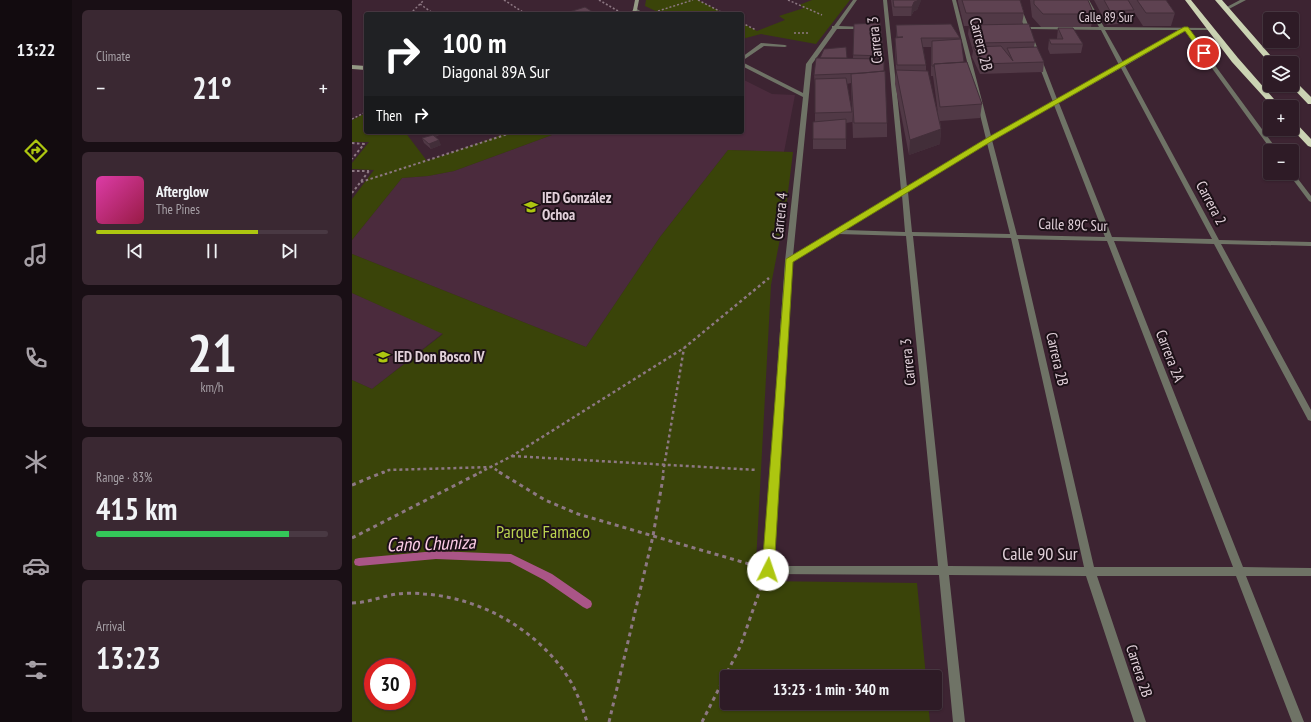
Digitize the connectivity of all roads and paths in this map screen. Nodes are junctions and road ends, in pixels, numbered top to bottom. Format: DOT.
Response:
graph roads {
  1 [pos="424,0"];
  2 [pos="504,0"];
  3 [pos="599,0"];
  4 [pos="637,0"];
  5 [pos="693,0"];
  6 [pos="698,0"];
  7 [pos="788,0"];
  8 [pos="855,0"];
  9 [pos="885,0"];
  10 [pos="954,0"];
  11 [pos="1016,0"];
  12 [pos="1087,0"];
  13 [pos="1188,0"];
  14 [pos="1218,0"];
  15 [pos="1244,0"];
  16 [pos="420,4"];
  17 [pos="1226,8"];
  18 [pos="656,11"];
  19 [pos="412,12"];
  20 [pos="431,12"];
  21 [pos="523,12"];
  22 [pos="620,12"];
  23 [pos="633,12"];
  24 [pos="721,12"];
  25 [pos="838,22"];
  26 [pos="834,28"];
  27 [pos="872,28"];
  28 [pos="954,28"];
  29 [pos="961,28"];
  30 [pos="968,28"];
  31 [pos="1024,28"];
  32 [pos="1102,28"];
  33 [pos="1186,28"];
  34 [pos="1210,29"];
  35 [pos="785,46"];
  36 [pos="1268,56"];
  37 [pos="744,58"];
  38 [pos="1122,64"];
  39 [pos="744,65"];
  40 [pos="352,67"];
  41 [pos="364,68"];
  42 [pos="1299,90"];
  43 [pos="806,96"];
  44 [pos="1270,100"];
  45 [pos="1056,101"];
  46 [pos="1311,102"];
  47 [pos="364,113"];
  48 [pos="352,119"];
  49 [pos="1299,131"];
  50 [pos="508,134"];
  51 [pos="989,140"];
  52 [pos="352,143"];
  53 [pos="1270,144"];
  54 [pos="1311,144"];
  55 [pos="352,159"];
  56 [pos="352,171"];
  57 [pos="1296,180"];
  58 [pos="361,182"];
  59 [pos="905,192"];
  60 [pos="352,193"];
  61 [pos="1311,200"];
  62 [pos="835,232"];
  63 [pos="909,234"];
  64 [pos="1014,237"];
  65 [pos="1110,239"];
  66 [pos="1217,242"];
  67 [pos="1311,244"];
  68 [pos="789,261"];
  69 [pos="684,348"];
  70 [pos="1311,418"];
  71 [pos="512,456"];
  72 [pos="666,465"];
  73 [pos="492,467"];
  74 [pos="775,471"];
  75 [pos="352,485"];
  76 [pos="654,536"];
  77 [pos="352,538"];
  78 [pos="768,570"];
  79 [pos="943,570"];
  80 [pos="1090,571"];
  81 [pos="1240,571"];
  82 [pos="1311,572"];
  83 [pos="352,603"];
  84 [pos="587,722"];
  85 [pos="609,722"];
  86 [pos="702,722"];
  87 [pos="959,722"];
  88 [pos="1140,722"];
  89 [pos="1298,722"];
  1 -- 16 [label="path"];
  2 -- 21 [label="path"];
  3 -- 22 [label="path"];
  4 -- 23 [label="street"];
  5 -- 18 [label="path"];
  6 -- 24 [label="path"];
  7 -- 25 [label="path"];
  8 -- 25 [label="street, Carrera 4"];
  9 -- 59 [label="street, Carrera 3"];
  10 -- 29 [label="street, Carrera 2B"];
  11 -- 31 [label="street, Carrera 2A"];
  12 -- 32 [label="street, Carrera 2"];
  13 -- 34 [label="highway"];
  14 -- 17 [label="highway"];
  15 -- 17 [label="street"];
  16 -- 19 [label="path"];
  16 -- 20 [label="path"];
  17 -- 36 [label="highway"];
  25 -- 26 [label="street, Carrera 4"];
  26 -- 27 [label="street"];
  26 -- 43 [label="street, Carrera 4"];
  28 -- 29 [label="street"];
  29 -- 30 [label="street"];
  29 -- 51 [label="street, Carrera 2B"];
  31 -- 32 [label="street, Calle 89 Sur"];
  31 -- 45 [label="street, Carrera 2A"];
  32 -- 33 [label="street, Calle 89 Sur"];
  32 -- 38 [label="street, Carrera 2"];
  33 -- 34 [label="street, Calle 89 Sur"];
  33 -- 38 [label="street"];
  33 -- 53 [label="street"];
  34 -- 44 [label="highway"];
  35 -- 37 [label="street"];
  38 -- 45 [label="street"];
  38 -- 66 [label="street, Carrera 2"];
  39 -- 43 [label="street"];
  40 -- 41 [label="street"];
  42 -- 46 [label="highway"];
  43 -- 68 [label="street, Carrera 4"];
  45 -- 51 [label="street"];
  45 -- 65 [label="street, Carrera 2A"];
  47 -- 48 [label="path"];
  49 -- 54 [label="highway"];
  50 -- 58 [label="path"];
  51 -- 59 [label="street"];
  51 -- 64 [label="street, Carrera 2B"];
  52 -- 55 [label="path"];
  56 -- 58 [label="path"];
  57 -- 61 [label="street"];
  58 -- 60 [label="path"];
  59 -- 62 [label="street"];
  59 -- 63 [label="street, Carrera 3"];
  62 -- 63 [label="street, Calle 89C Sur"];
  62 -- 68 [label="street"];
  63 -- 64 [label="street, Calle 89C Sur"];
  63 -- 79 [label="street, Carrera 3"];
  64 -- 65 [label="street, Calle 89C Sur"];
  64 -- 80 [label="street, Carrera 2B"];
  65 -- 66 [label="street, Calle 89C Sur"];
  65 -- 81 [label="street, Carrera 2A"];
  66 -- 67 [label="street, Calle 89C Sur"];
  66 -- 70 [label="street, Carrera 2"];
  68 -- 69 [label="path"];
  68 -- 74 [label="street, Carrera 4"];
  69 -- 71 [label="path"];
  69 -- 72 [label="path"];
  71 -- 72 [label="path"];
  71 -- 73 [label="path"];
  72 -- 74 [label="path"];
  72 -- 76 [label="path"];
  73 -- 75 [label="path"];
  73 -- 76 [label="path"];
  73 -- 77 [label="path"];
  74 -- 78 [label="street, Carrera 4"];
  76 -- 78 [label="path"];
  76 -- 85 [label="path"];
  78 -- 79 [label="street, Calle 90 Sur"];
  78 -- 86 [label="path"];
  79 -- 80 [label="street, Calle 90 Sur"];
  79 -- 87 [label="street, Carrera 3"];
  80 -- 81 [label="street, Calle 90 Sur"];
  80 -- 88 [label="street, Carrera 2B"];
  81 -- 82 [label="street, Calle 90 Sur"];
  81 -- 89 [label="street, Carrera 2A"];
  83 -- 84 [label="path"];
}
